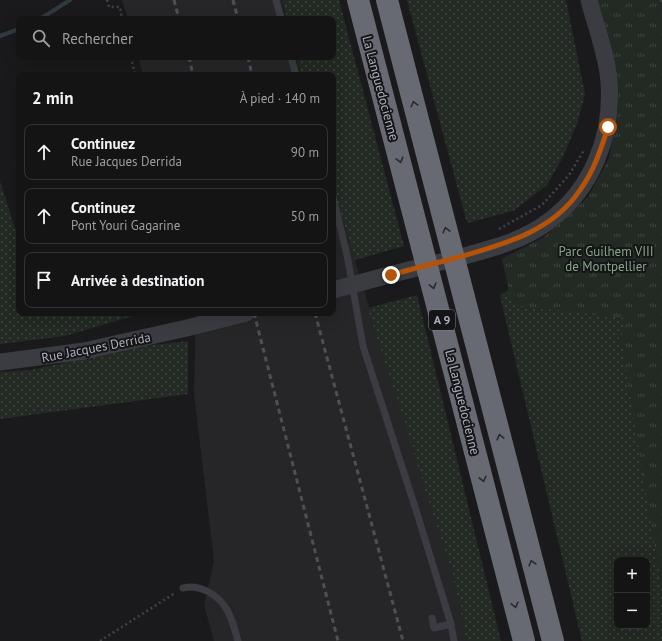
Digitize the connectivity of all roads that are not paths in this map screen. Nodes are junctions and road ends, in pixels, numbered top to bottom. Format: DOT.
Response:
graph roads {
  1 [pos="276,0"];
  2 [pos="358,0"];
  3 [pos="387,0"];
  4 [pos="589,0"];
  5 [pos="280,16"];
  6 [pos="292,60"];
  7 [pos="295,72"];
  8 [pos="336,209"];
  9 [pos="336,289"];
  10 [pos="235,316"];
  11 [pos="0,362"];
  12 [pos="183,588"];
  13 [pos="432,618"];
  14 [pos="450,624"];
  15 [pos="238,641"];
  16 [pos="454,641"];
  17 [pos="524,641"];
  18 [pos="553,641"];
  1 -- 5 [label="lane"];
  2 -- 17 [label="highway, La Languedocienne / A 9, one-way"];
  18 -- 3 [label="highway, La Languedocienne / A 9, one-way"];
  4 -- 9 [label="street"];
  6 -- 7 [label="lane"];
  8 -- 14 [label="lane"];
  10 -- 11 [label="street, Rue Jacques Derrida"];
  12 -- 15 [label="lane"];
  13 -- 14 [label="lane"];
  14 -- 16 [label="lane"];
}
